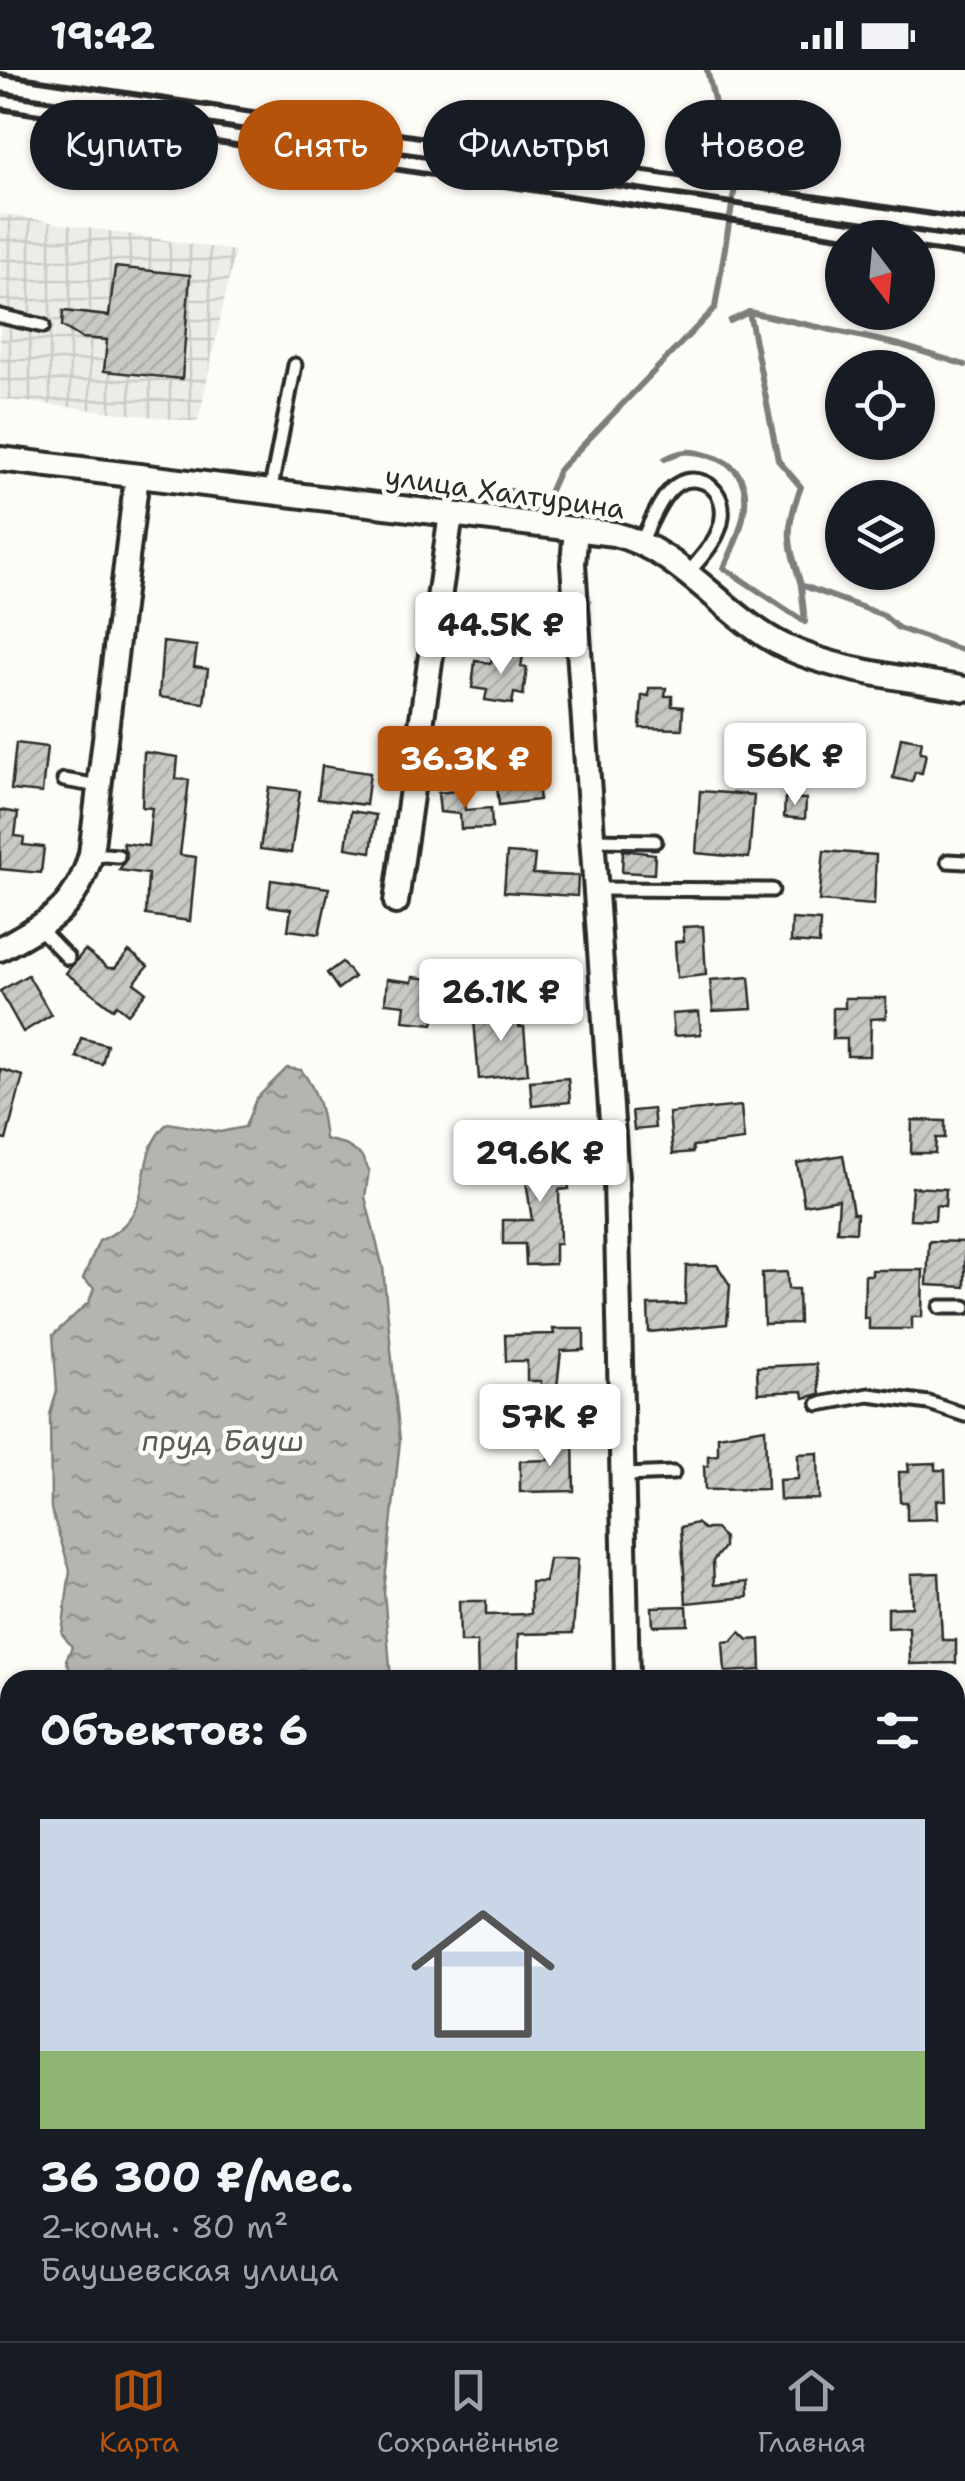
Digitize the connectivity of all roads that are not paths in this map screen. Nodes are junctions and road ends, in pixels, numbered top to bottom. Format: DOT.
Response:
graph roads {
  1 [pos="0,316"];
  2 [pos="43,326"];
  3 [pos="295,364"];
  4 [pos="0,459"];
  5 [pos="137,476"];
  6 [pos="270,493"];
  7 [pos="451,514"];
  8 [pos="576,529"];
  9 [pos="641,542"];
  10 [pos="686,576"];
  11 [pos="965,689"];
  12 [pos="64,780"];
  13 [pos="99,786"];
  14 [pos="592,840"];
  15 [pos="655,840"];
  16 [pos="91,854"];
  17 [pos="118,856"];
  18 [pos="948,861"];
  19 [pos="965,862"];
  20 [pos="596,888"];
  21 [pos="772,890"];
  22 [pos="396,902"];
  23 [pos="38,927"];
  24 [pos="0,948"];
  25 [pos="68,958"];
  26 [pos="940,1307"];
  27 [pos="965,1307"];
  28 [pos="819,1404"];
  29 [pos="965,1416"];
  30 [pos="674,1473"];
  31 [pos="626,1475"];
  32 [pos="627,1670"];
  1 -- 2 [label="lane"];
  3 -- 6 [label="lane"];
  4 -- 5 [label="street, улица Халтурина"];
  5 -- 6 [label="street, улица Халтурина"];
  5 -- 13 [label="street"];
  6 -- 7 [label="street, улица Халтурина"];
  7 -- 8 [label="street, улица Халтурина"];
  7 -- 22 [label="street"];
  8 -- 9 [label="street, улица Халтурина"];
  8 -- 14 [label="street"];
  9 -- 10 [label="street, улица Халтурина"];
  9 -- 10 [label="lane"];
  10 -- 11 [label="street, улица Халтурина"];
  12 -- 13 [label="lane"];
  13 -- 16 [label="street"];
  14 -- 15 [label="lane"];
  14 -- 20 [label="street"];
  16 -- 17 [label="lane"];
  16 -- 23 [label="street"];
  18 -- 19 [label="lane"];
  20 -- 21 [label="lane"];
  20 -- 31 [label="street"];
  23 -- 24 [label="street"];
  23 -- 25 [label="lane"];
  26 -- 27 [label="lane"];
  28 -- 29 [label="lane"];
  30 -- 31 [label="lane"];
  31 -- 32 [label="street"];
}
